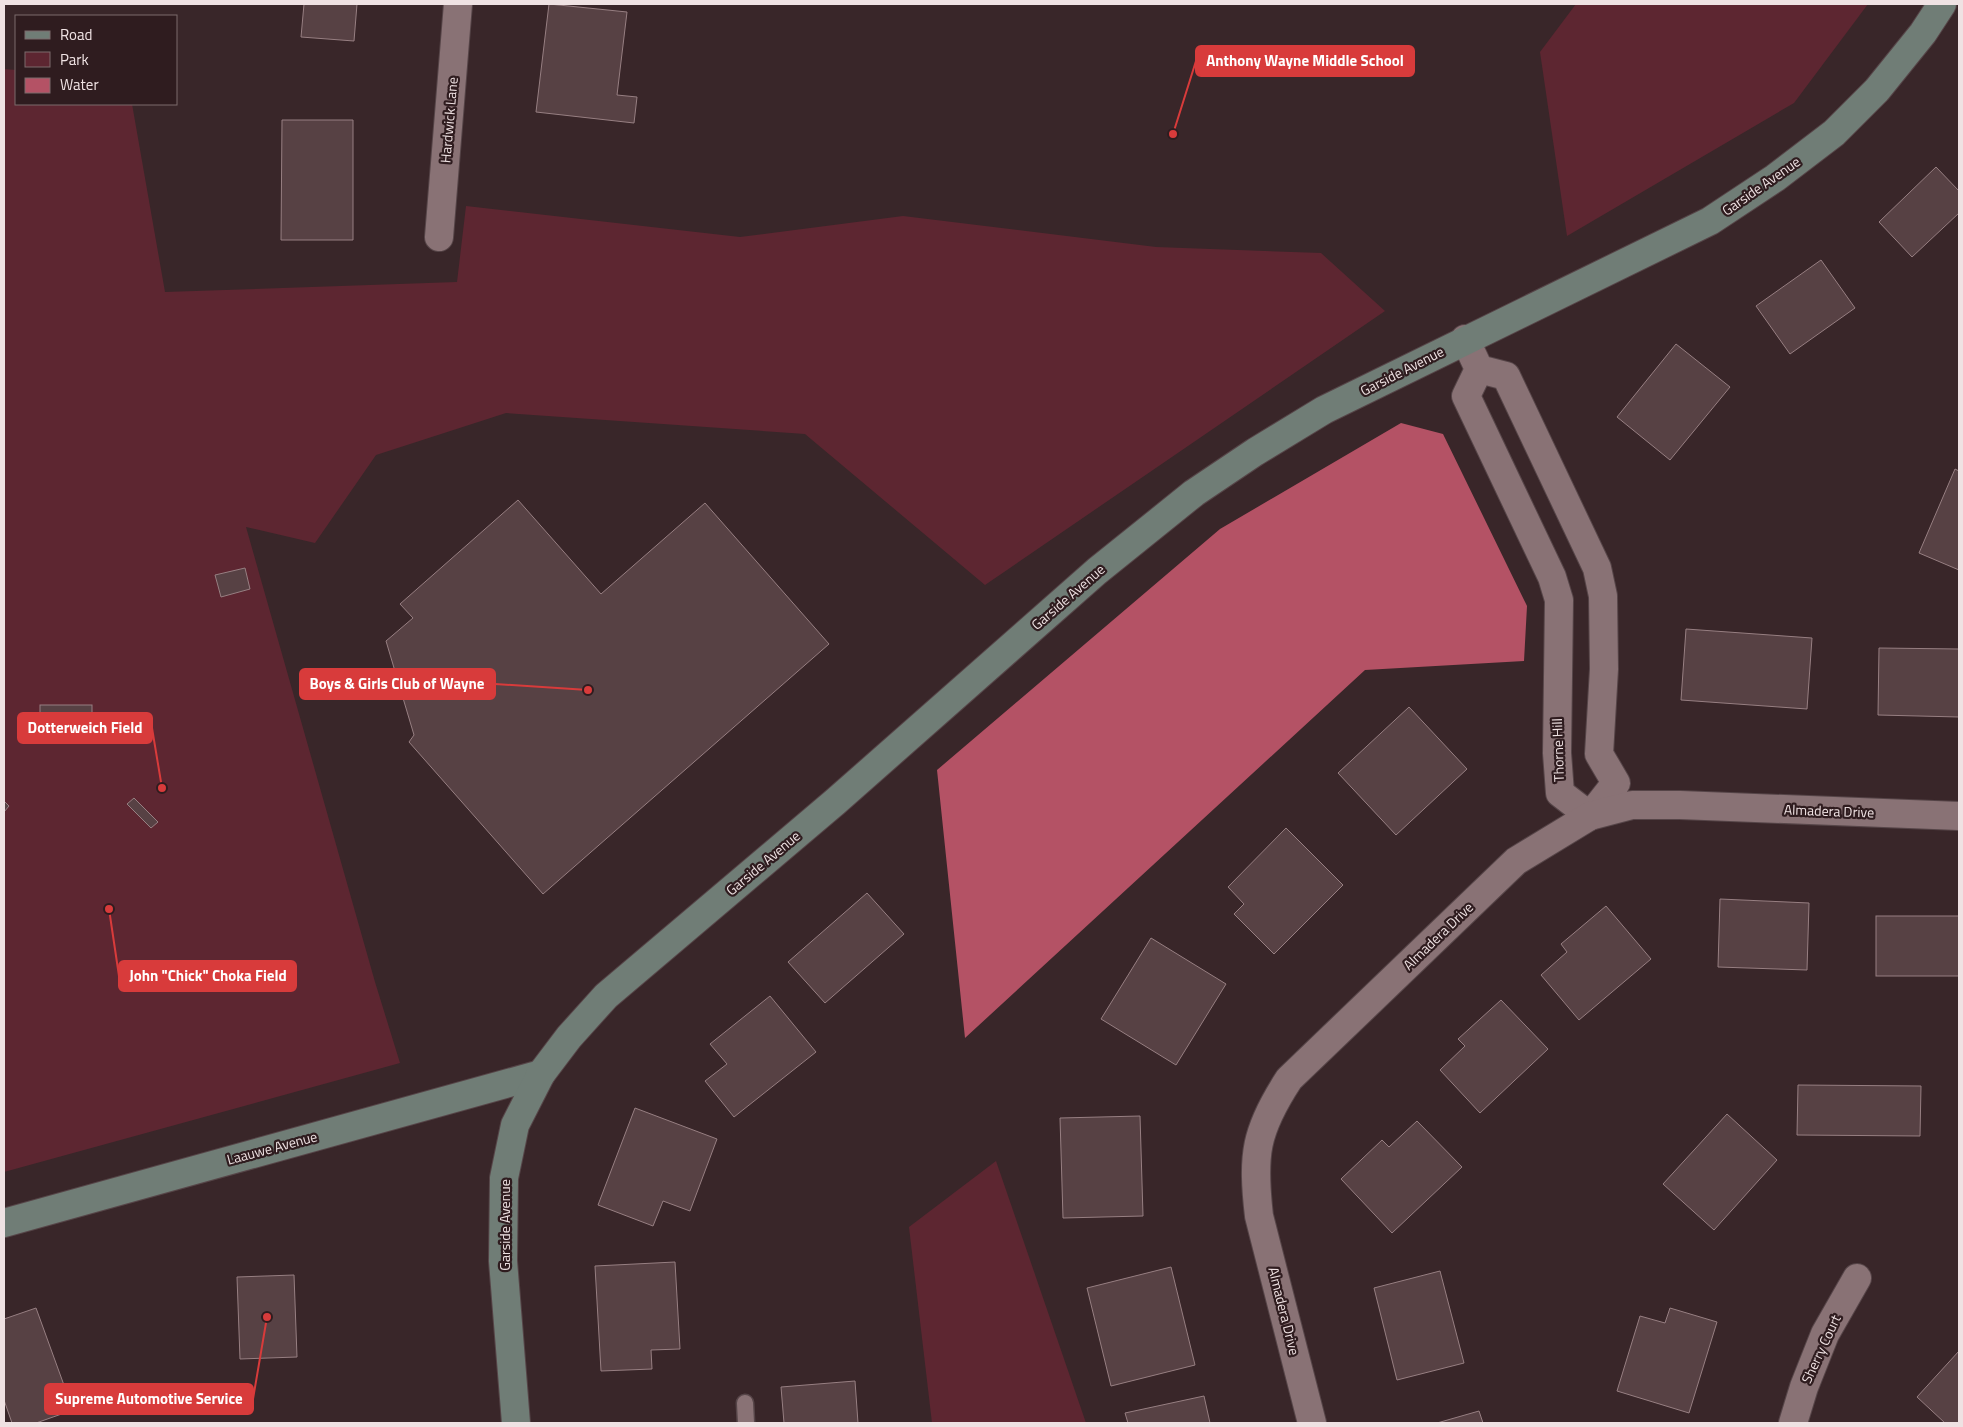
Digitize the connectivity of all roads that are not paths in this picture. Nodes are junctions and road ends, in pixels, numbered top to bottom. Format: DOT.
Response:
graph roads {
  1 [pos="458,4"];
  2 [pos="1942,4"];
  3 [pos="439,237"];
  4 [pos="1465,340"];
  5 [pos="1479,369"];
  6 [pos="1590,816"];
  7 [pos="1959,816"];
  8 [pos="541,1074"];
  9 [pos="4,1223"];
  10 [pos="1857,1278"];
  11 [pos="745,1403"];
  12 [pos="516,1423"];
  13 [pos="746,1423"];
  14 [pos="1312,1423"];
  15 [pos="1793,1423"];
  1 -- 3 [label="street, Hardwick Lane"];
  2 -- 4 [label="street, Garside Avenue"];
  4 -- 5 [label="street"];
  4 -- 8 [label="street, Garside Avenue"];
  5 -- 6 [label="street, Thorne Hill"];
  5 -- 6 [label="street"];
  6 -- 7 [label="street, Almadera Drive"];
  6 -- 14 [label="street, Almadera Drive"];
  8 -- 9 [label="street, Laauwe Avenue"];
  8 -- 12 [label="street, Garside Avenue"];
  10 -- 15 [label="street, Sherry Court"];
  11 -- 13 [label="lane"];
}
